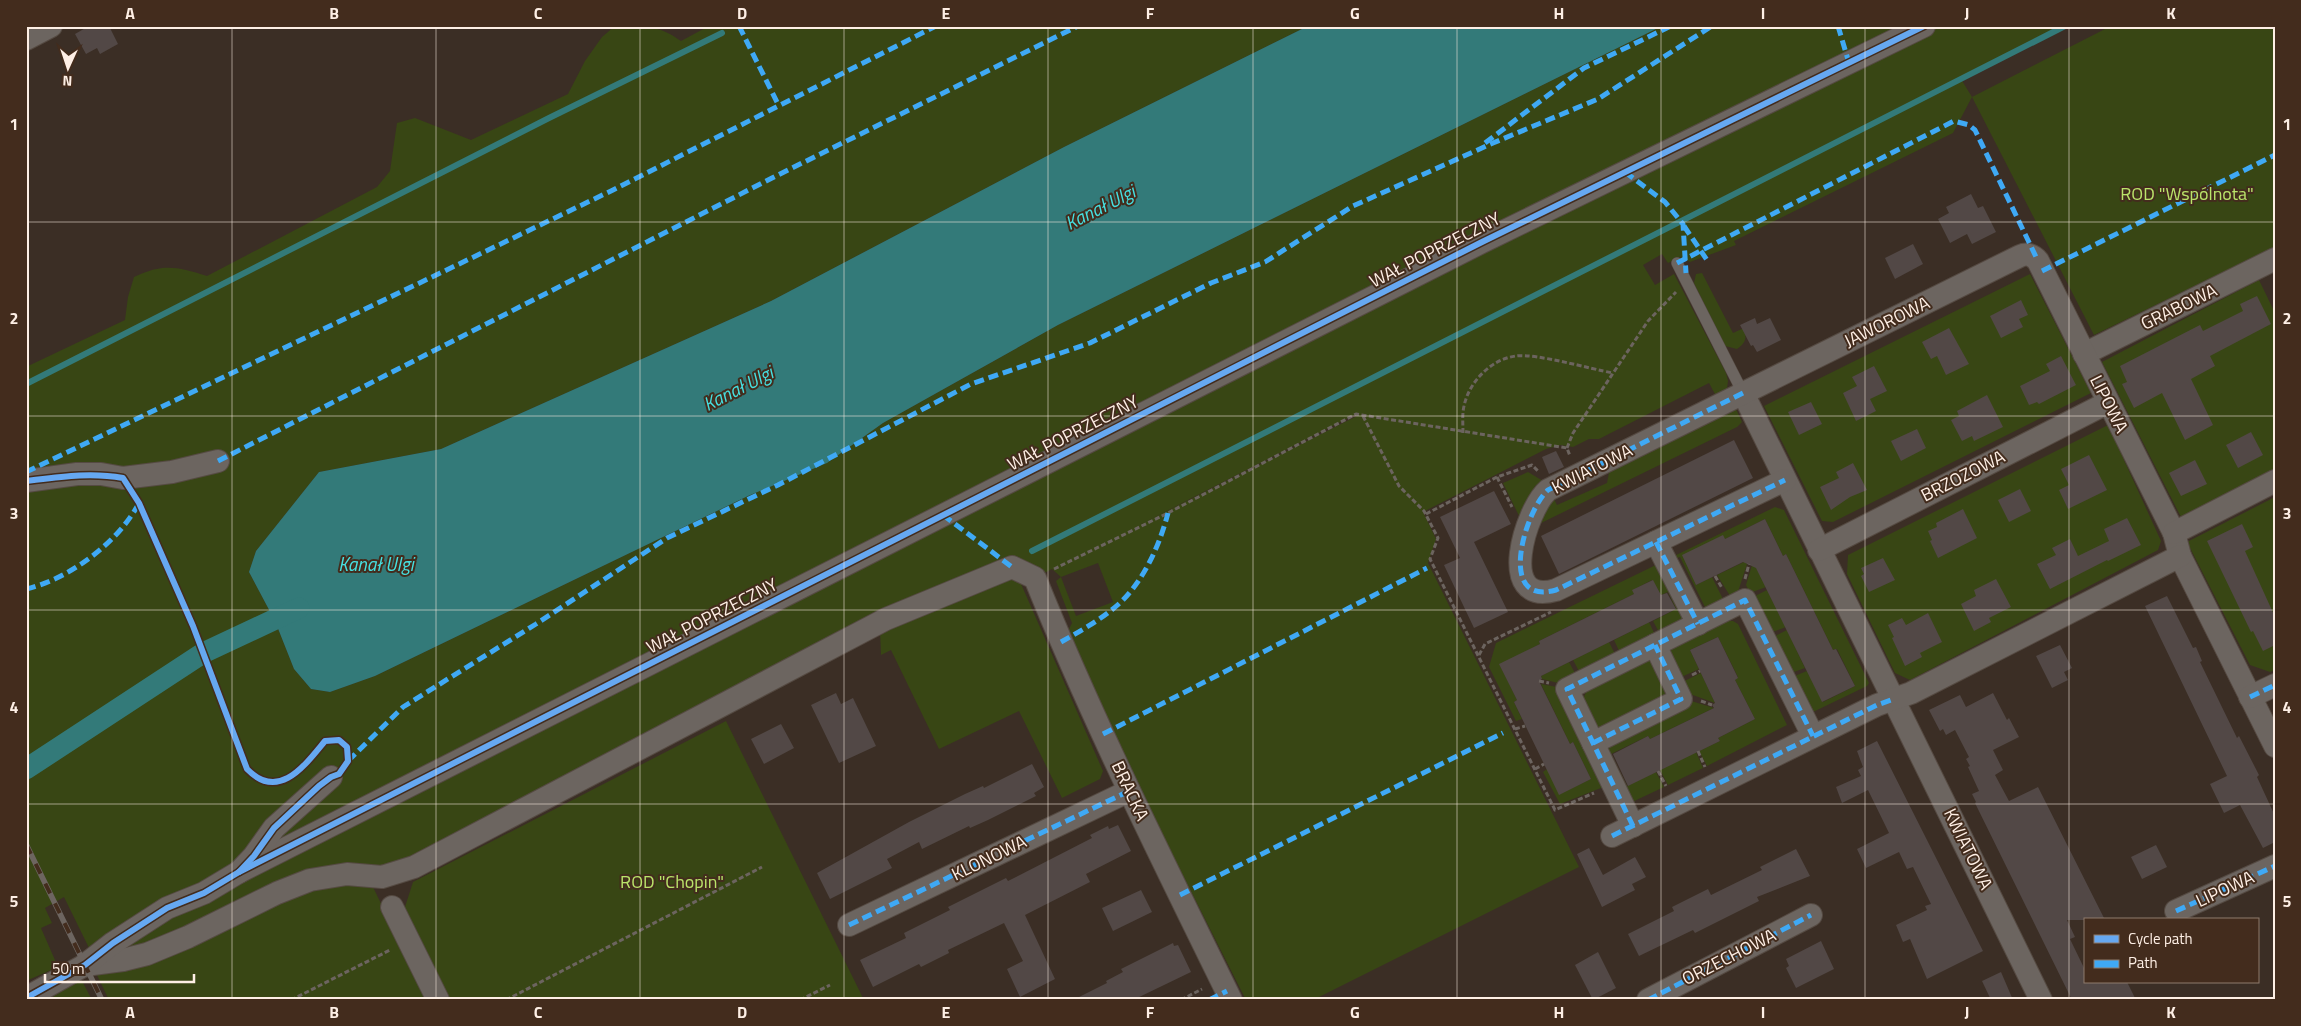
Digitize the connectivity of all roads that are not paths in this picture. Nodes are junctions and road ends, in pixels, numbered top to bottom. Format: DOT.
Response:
graph roads {
  1 [pos="51,26"];
  2 [pos="1924,26"];
  3 [pos="26,39"];
  4 [pos="2031,256"];
  5 [pos="2275,259"];
  6 [pos="1677,263"];
  7 [pos="2084,354"];
  8 [pos="1743,393"];
  9 [pos="2107,402"];
  10 [pos="218,460"];
  11 [pos="1785,480"];
  12 [pos="26,481"];
  13 [pos="2275,481"];
  14 [pos="2174,533"];
  15 [pos="1656,542"];
  16 [pos="1819,550"];
  17 [pos="2180,556"];
  18 [pos="1698,624"];
  19 [pos="1655,645"];
  20 [pos="2275,685"];
  21 [pos="2250,697"];
  22 [pos="1894,699"];
  23 [pos="1813,736"];
  24 [pos="1593,743"];
  25 [pos="2275,746"];
  26 [pos="331,777"];
  27 [pos="1129,791"];
  28 [pos="1633,826"];
  29 [pos="1612,836"];
  30 [pos="2275,866"];
  31 [pos="239,872"];
  32 [pos="392,907"];
  33 [pos="2176,911"];
  34 [pos="1811,915"];
  35 [pos="849,925"];
  36 [pos="85,966"];
  37 [pos="1218,995"];
  38 [pos="28,998"];
  39 [pos="1656,998"];
  40 [pos="438,1000"];
  41 [pos="2041,1000"];
  1 -- 3 [label="street"];
  2 -- 31 [label="street, WAŁ POPRZECZNY"];
  4 -- 7 [label="street, LIPOWA"];
  4 -- 8 [label="street, JAWOROWA"];
  5 -- 7 [label="street, GRABOWA"];
  6 -- 8 [label="lane"];
  7 -- 9 [label="street, LIPOWA"];
  8 -- 11 [label="street, KWIATOWA"];
  8 -- 15 [label="street, KWIATOWA"];
  9 -- 14 [label="street, LIPOWA"];
  9 -- 16 [label="street, BRZOZOWA"];
  10 -- 12 [label="street"];
  11 -- 15 [label="street, KWIATOWA"];
  11 -- 16 [label="street, KWIATOWA"];
  13 -- 14 [label="street"];
  14 -- 17 [label="street, LIPOWA"];
  15 -- 18 [label="street"];
  16 -- 22 [label="street, KWIATOWA"];
  17 -- 21 [label="street, LIPOWA"];
  17 -- 22 [label="street"];
  18 -- 19 [label="street"];
  18 -- 23 [label="street"];
  19 -- 24 [label="street"];
  19 -- 24 [label="street"];
  20 -- 21 [label="street"];
  21 -- 25 [label="street, LIPOWA"];
  22 -- 23 [label="street"];
  22 -- 41 [label="street, KWIATOWA"];
  23 -- 28 [label="street"];
  24 -- 28 [label="street"];
  26 -- 31 [label="street"];
  27 -- 35 [label="street, KLONOWA"];
  27 -- 36 [label="street, BRACKA"];
  27 -- 37 [label="street, BRACKA"];
  28 -- 29 [label="street"];
  30 -- 33 [label="street, LIPOWA"];
  31 -- 36 [label="street"];
  32 -- 40 [label="street"];
  34 -- 39 [label="street, ORZECHOWA"];
  36 -- 38 [label="street"];
}
